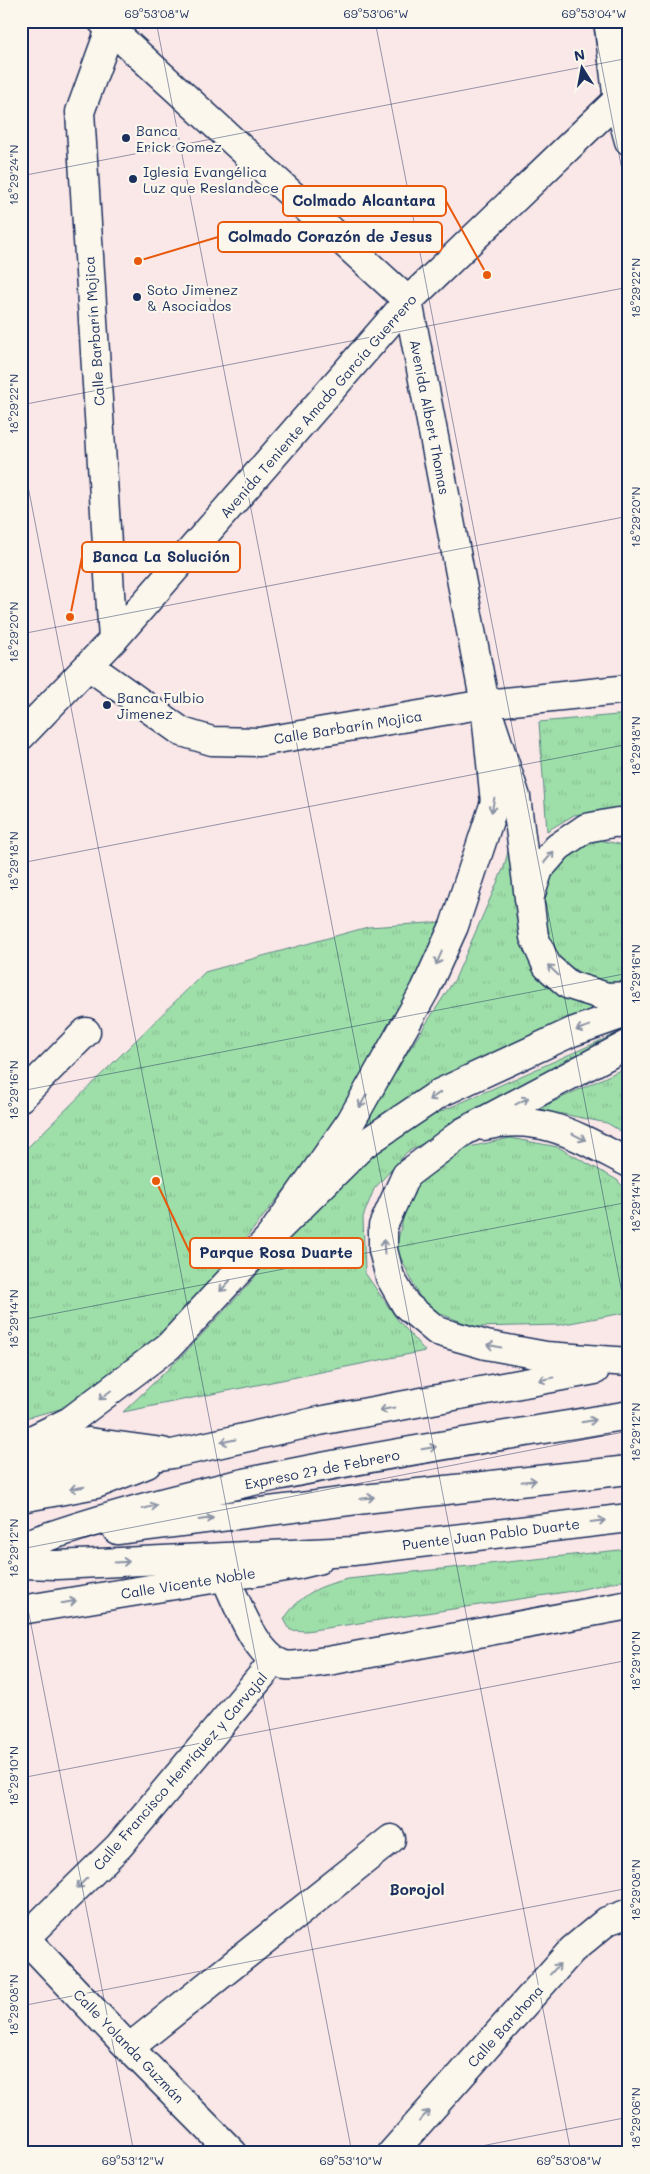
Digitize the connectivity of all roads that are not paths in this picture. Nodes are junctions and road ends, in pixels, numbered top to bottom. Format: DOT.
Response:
graph roads {
  1 [pos="608,21"];
  2 [pos="108,23"];
  3 [pos="623,95"];
  4 [pos="629,142"];
  5 [pos="408,301"];
  6 [pos="113,640"];
  7 [pos="89,666"];
  8 [pos="629,689"];
  9 [pos="485,704"];
  10 [pos="21,736"];
  11 [pos="629,827"];
  12 [pos="528,901"];
  13 [pos="629,996"];
  14 [pos="629,1012"];
  15 [pos="86,1032"];
  16 [pos="629,1044"];
  17 [pos="21,1097"];
  18 [pos="464,1132"];
  19 [pos="629,1163"];
  20 [pos="270,1237"];
  21 [pos="629,1363"];
  22 [pos="629,1415"];
  23 [pos="21,1445"];
  24 [pos="172,1454"];
  25 [pos="21,1455"];
  26 [pos="629,1470"];
  27 [pos="21,1479"];
  28 [pos="21,1498"];
  29 [pos="629,1518"];
  30 [pos="29,1543"];
  31 [pos="353,1551"];
  32 [pos="21,1564"];
  33 [pos="225,1577"];
  34 [pos="629,1605"];
  35 [pos="21,1610"];
  36 [pos="274,1661"];
  37 [pos="392,1839"];
  38 [pos="629,1913"];
  39 [pos="23,1940"];
  40 [pos="129,2048"];
  41 [pos="233,2153"];
  42 [pos="392,2153"];
  1 -- 3 [label="main road"];
  2 -- 5 [label="main road"];
  2 -- 6 [label="main road, Calle Barbarín Mojica"];
  3 -- 4 [label="main road"];
  3 -- 5 [label="main road, Avenida Teniente Amado García Guerrero"];
  5 -- 6 [label="main road, Avenida Teniente Amado García Guerrero"];
  5 -- 9 [label="main road, Avenida Albert Thomas"];
  6 -- 7 [label="main road, Avenida Teniente Amado García Guerrero"];
  7 -- 9 [label="main road, Calle Barbarín Mojica"];
  7 -- 10 [label="main road, Avenida Teniente Amado García Guerrero"];
  8 -- 9 [label="main road, Calle Barbarín Mojica"];
  9 -- 12 [label="main road"];
  9 -- 20 [label="main road, one-way"];
  12 -- 11 [label="main road, one-way"];
  13 -- 12 [label="main road, one-way"];
  14 -- 20 [label="main road, one-way"];
  15 -- 17 [label="main road"];
  18 -- 16 [label="main road, one-way"];
  18 -- 19 [label="main road, one-way"];
  21 -- 18 [label="main road, one-way"];
  20 -- 23 [label="main road, one-way"];
  21 -- 24 [label="main road, one-way"];
  30 -- 22 [label="main road, Expreso 27 de Febrero, one-way"];
  24 -- 25 [label="main road"];
  24 -- 27 [label="main road"];
  24 -- 28 [label="main road, one-way"];
  30 -- 26 [label="main road, one-way"];
  31 -- 29 [label="main road, Puente Juan Pablo Duarte, one-way"];
  32 -- 31 [label="main road, one-way"];
  31 -- 33 [label="main road, Calle Vicente Noble"];
  35 -- 33 [label="main road, Calle Vicente Noble, one-way"];
  33 -- 36 [label="main road, Calle Francisco Henríquez y Carvajal"];
  34 -- 36 [label="main road, Calle Francisco Henríquez y Carvajal"];
  36 -- 39 [label="main road, Calle Francisco Henríquez y Carvajal, one-way"];
  37 -- 40 [label="main road"];
  42 -- 38 [label="main road, Calle Barahona, one-way"];
  39 -- 40 [label="main road, Calle Yolanda Guzmán"];
  40 -- 41 [label="main road, Calle Yolanda Guzmán"];
}
